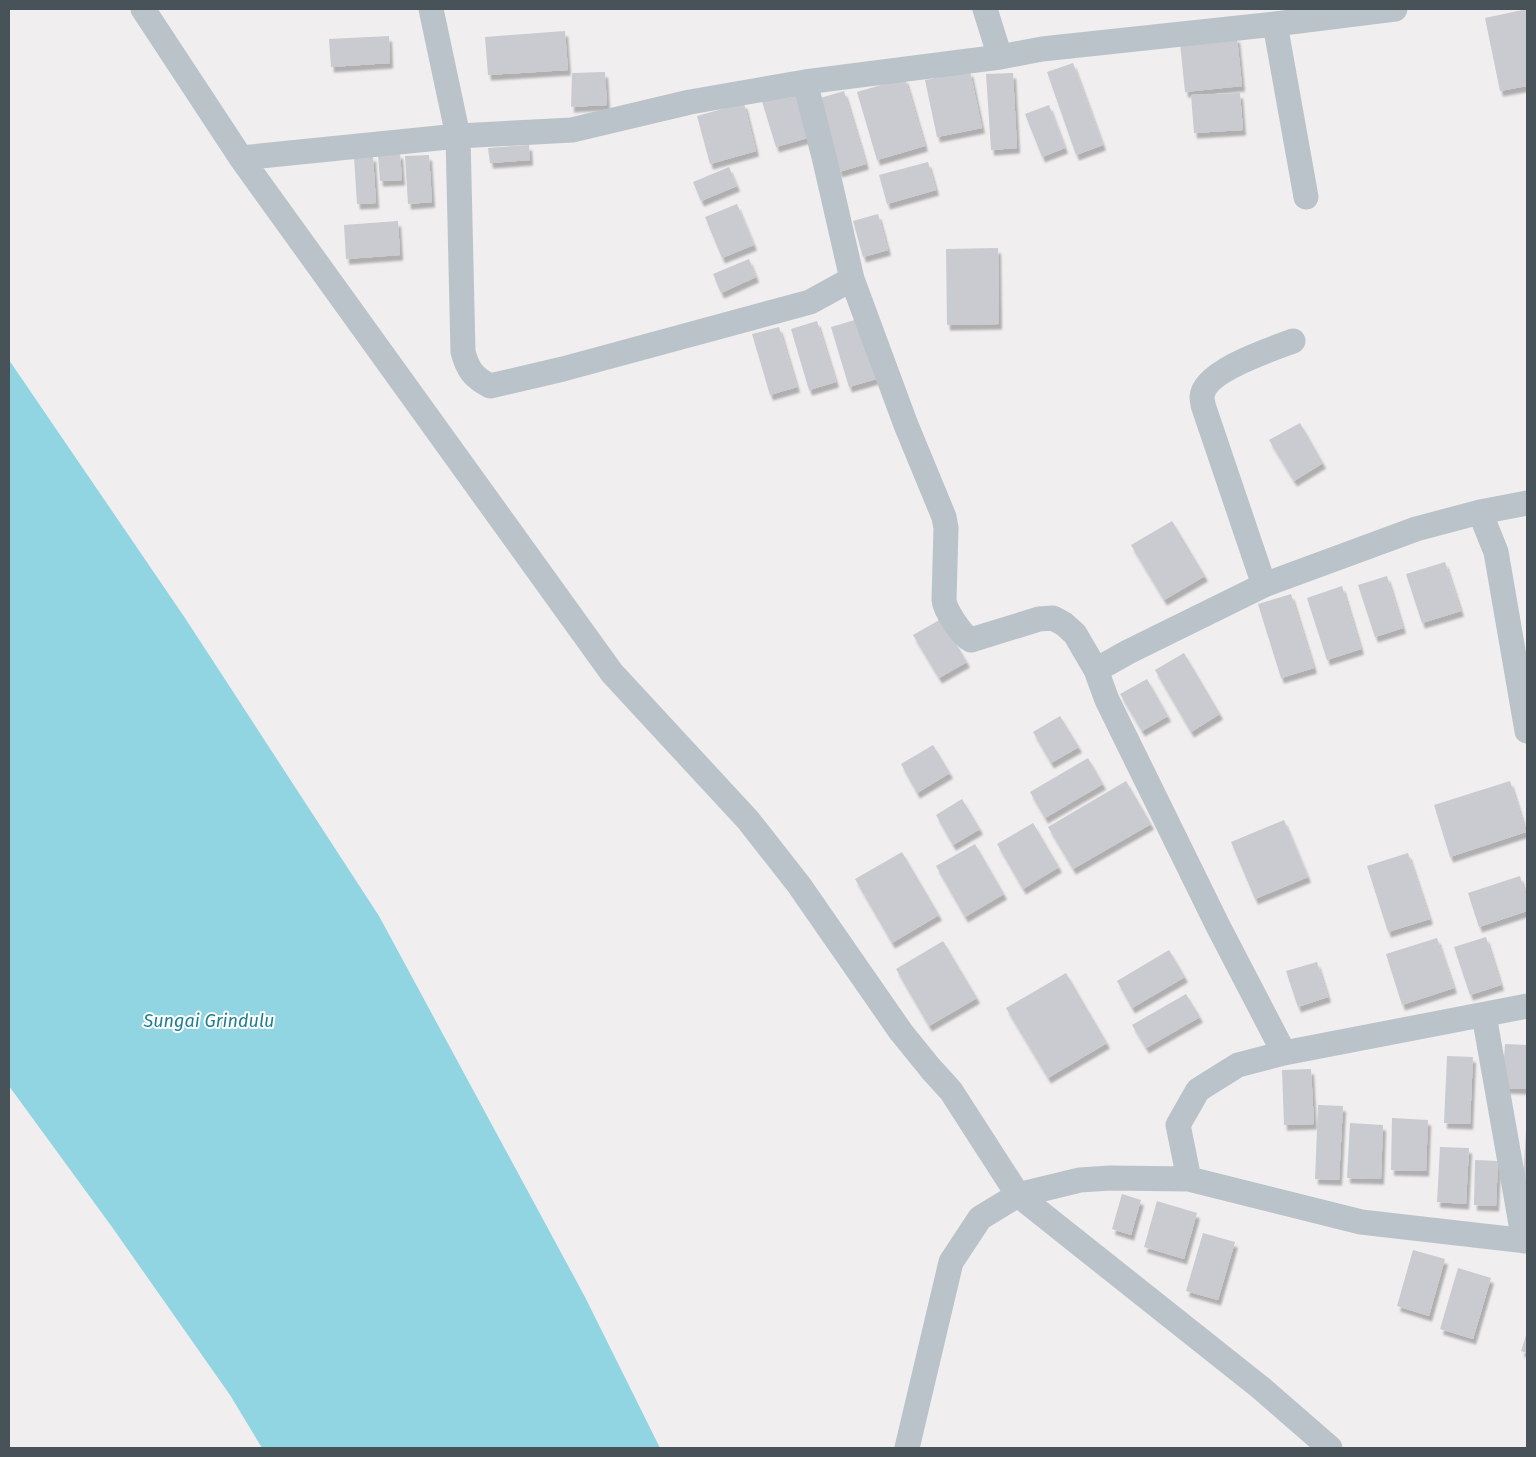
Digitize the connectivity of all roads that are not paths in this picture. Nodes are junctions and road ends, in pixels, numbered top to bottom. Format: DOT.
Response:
graph roads {
  1 [pos="143,9"];
  2 [pos="432,9"];
  3 [pos="985,9"];
  4 [pos="1395,9"];
  5 [pos="1322,13"];
  6 [pos="1275,24"];
  7 [pos="1000,57"];
  8 [pos="805,82"];
  9 [pos="458,136"];
  10 [pos="241,158"];
  11 [pos="1306,198"];
  12 [pos="852,279"];
  13 [pos="1293,341"];
  14 [pos="1527,503"];
  15 [pos="1480,512"];
  16 [pos="1264,585"];
  17 [pos="1096,670"];
  18 [pos="1527,731"];
  19 [pos="1527,1006"];
  20 [pos="1484,1015"];
  21 [pos="1284,1053"];
  22 [pos="1189,1179"];
  23 [pos="1018,1195"];
  24 [pos="1525,1241"];
  25 [pos="907,1448"];
  26 [pos="1330,1448"];
  1 -- 10 [label="street"];
  2 -- 9 [label="street"];
  3 -- 7 [label="street"];
  4 -- 5 [label="street"];
  5 -- 6 [label="street"];
  6 -- 7 [label="street"];
  6 -- 11 [label="street"];
  7 -- 8 [label="street"];
  8 -- 9 [label="street"];
  8 -- 12 [label="street"];
  9 -- 10 [label="street"];
  9 -- 12 [label="street"];
  10 -- 23 [label="street"];
  12 -- 17 [label="street"];
  13 -- 16 [label="street"];
  14 -- 15 [label="street"];
  15 -- 16 [label="street"];
  15 -- 18 [label="street"];
  16 -- 17 [label="street"];
  17 -- 21 [label="street"];
  19 -- 20 [label="street"];
  20 -- 21 [label="street"];
  20 -- 24 [label="street"];
  21 -- 22 [label="street"];
  22 -- 23 [label="street"];
  22 -- 24 [label="street"];
  23 -- 25 [label="street"];
  23 -- 26 [label="street"];
}
